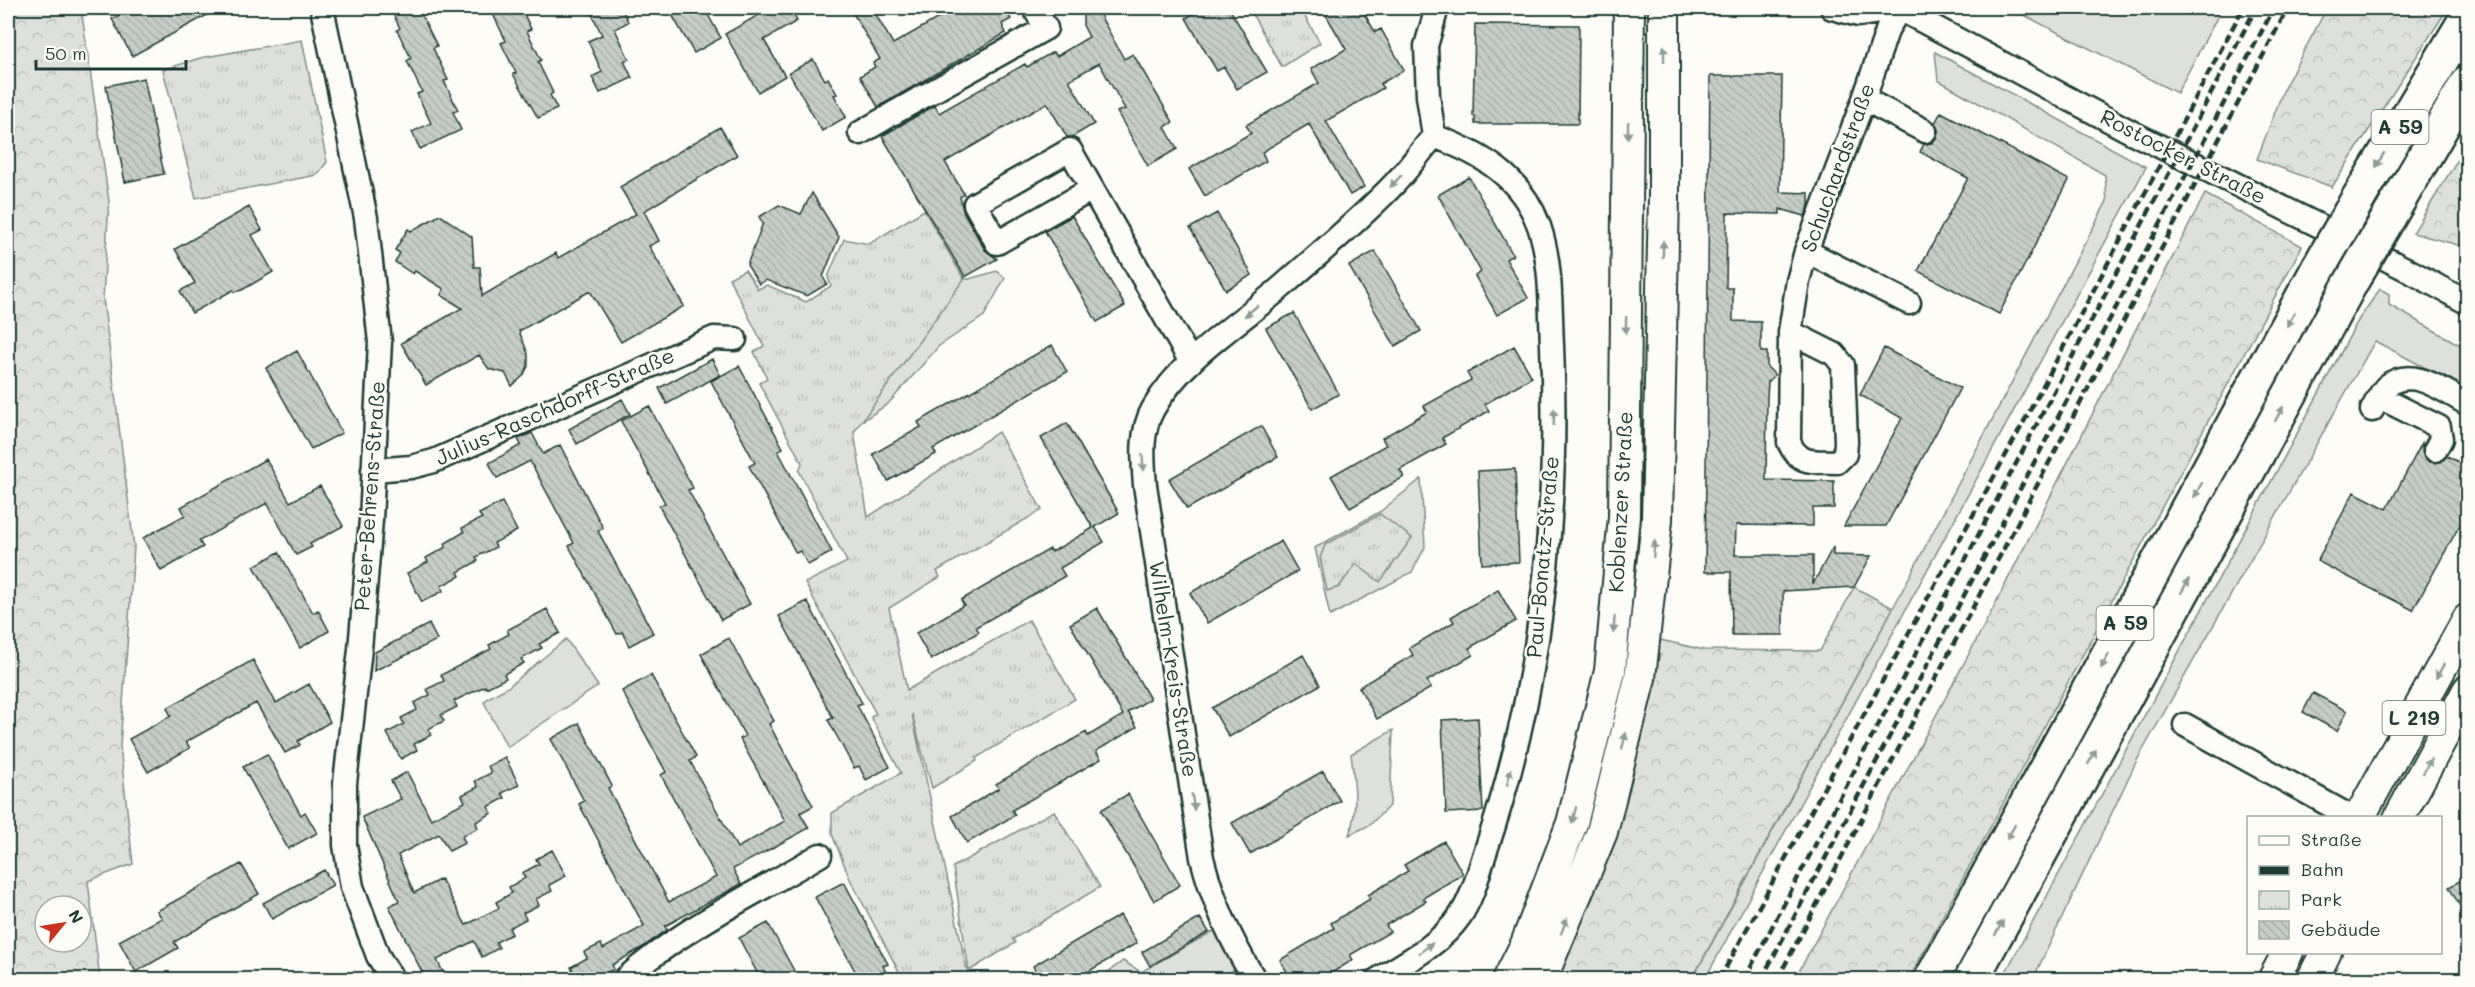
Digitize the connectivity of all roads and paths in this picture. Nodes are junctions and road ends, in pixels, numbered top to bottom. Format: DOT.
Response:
graph roads {
  1 [pos="322,8"];
  2 [pos="1034,8"];
  3 [pos="1437,8"];
  4 [pos="1629,8"];
  5 [pos="1664,8"];
  6 [pos="1832,8"];
  7 [pos="1899,8"];
  8 [pos="2468,16"];
  9 [pos="2468,82"];
  10 [pos="1864,99"];
  11 [pos="1925,131"];
  12 [pos="860,133"];
  13 [pos="1434,136"];
  14 [pos="1092,189"];
  15 [pos="1806,251"];
  16 [pos="1908,303"];
  17 [pos="2468,303"];
  18 [pos="1790,332"];
  19 [pos="735,339"];
  20 [pos="1191,362"];
  21 [pos="2468,404"];
  22 [pos="2435,450"];
  23 [pos="373,470"];
  24 [pos="2468,619"];
  25 [pos="2468,690"];
  26 [pos="2185,725"];
  27 [pos="2349,816"];
  28 [pos="2360,816"];
  29 [pos="2400,816"];
  30 [pos="820,855"];
  31 [pos="2287,954"];
  32 [pos="2325,954"];
  33 [pos="393,980"];
  34 [pos="624,980"];
  35 [pos="1255,980"];
  36 [pos="1377,980"];
  37 [pos="1508,980"];
  38 [pos="1541,980"];
  39 [pos="1931,980"];
  40 [pos="1971,980"];
  41 [pos="2273,980"];
  42 [pos="2312,980"];
  1 -- 23 [label="street, Peter-Behrens-Straße"];
  2 -- 12 [label="street"];
  3 -- 13 [label="street"];
  4 -- 37 [label="main road, Koblenzer Straße, one-way"];
  38 -- 5 [label="main road, Koblenzer Straße, one-way"];
  6 -- 7 [label="street"];
  7 -- 10 [label="street, Schuchardstraße"];
  7 -- 17 [label="street, Rostocker Straße"];
  8 -- 39 [label="highway, A 59, one-way, bridge"];
  40 -- 9 [label="highway, A 59, one-way, bridge"];
  10 -- 11 [label="street"];
  10 -- 15 [label="street, Schuchardstraße"];
  13 -- 20 [label="street, Wilhelm-Kreis-Straße, one-way"];
  36 -- 13 [label="street, Paul-Bonatz-Straße, one-way"];
  14 -- 14 [label="street"];
  14 -- 20 [label="street"];
  15 -- 16 [label="street"];
  15 -- 18 [label="street, Schuchardstraße"];
  18 -- 18 [label="street, Schuchardstraße"];
  19 -- 23 [label="street, Julius-Raschdorff-Straße"];
  20 -- 35 [label="street, Wilhelm-Kreis-Straße, one-way"];
  21 -- 22 [label="street"];
  23 -- 33 [label="street, Peter-Behrens-Straße"];
  24 -- 28 [label="main road, L 219, one-way"];
  29 -- 25 [label="main road, L 219, one-way"];
  26 -- 27 [label="street"];
  30 -- 34 [label="street"];
  31 -- 41 [label="main road"];
  32 -- 42 [label="main road"];
}
